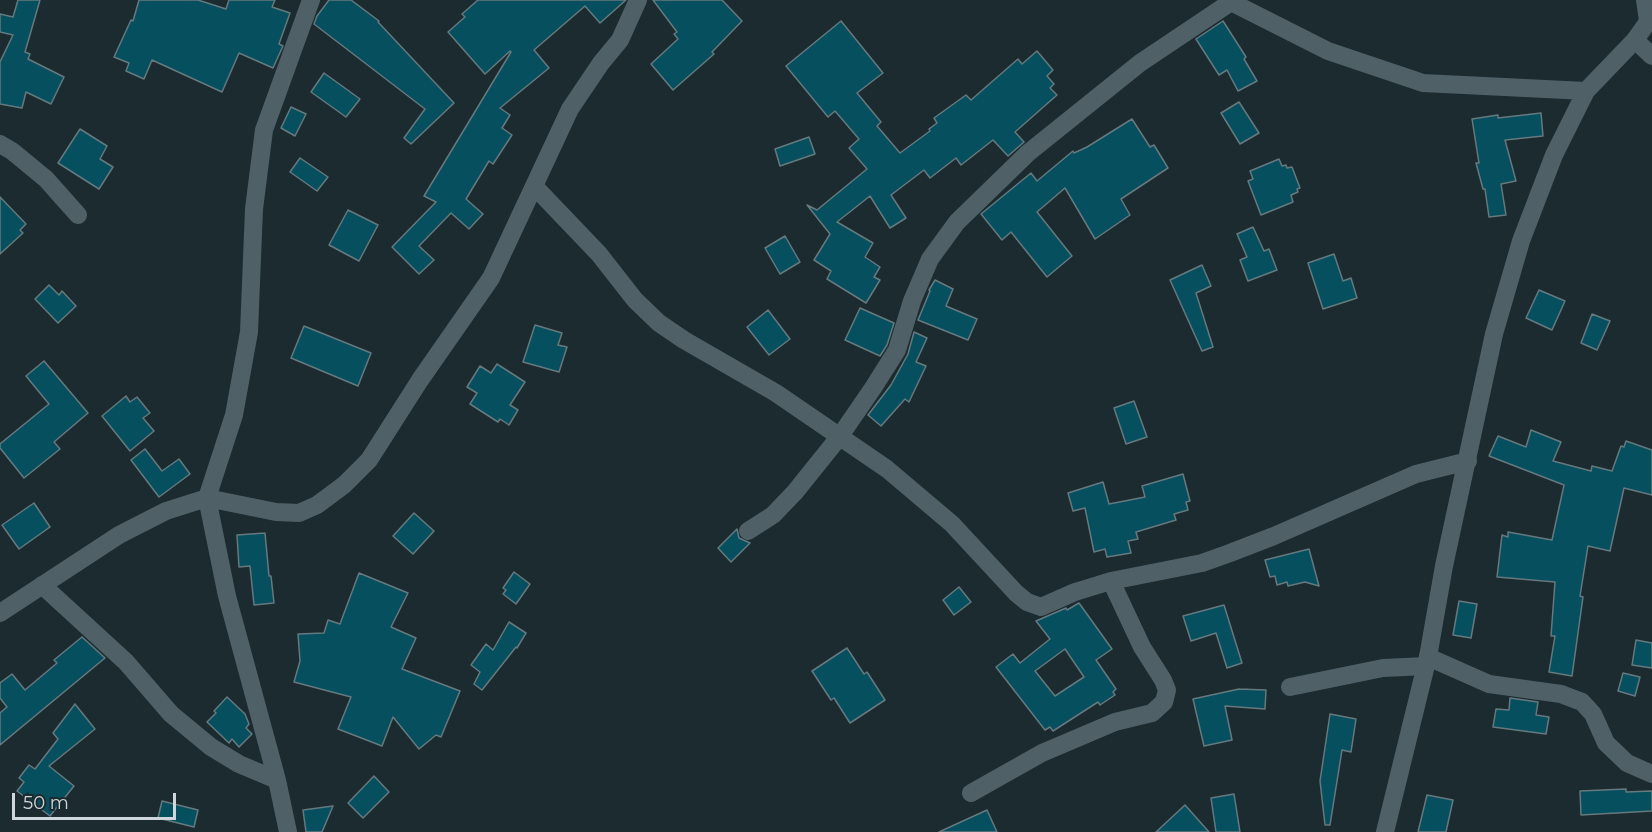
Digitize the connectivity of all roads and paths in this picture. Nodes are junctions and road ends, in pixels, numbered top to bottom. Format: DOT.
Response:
graph roads {
  1 [pos="312,0"];
  2 [pos="638,0"];
  3 [pos="1645,0"];
  4 [pos="1229,1"];
  5 [pos="1650,18"];
  6 [pos="1635,40"];
  7 [pos="1652,56"];
  8 [pos="1586,91"];
  9 [pos="0,144"];
  10 [pos="534,186"];
  11 [pos="78,215"];
  12 [pos="840,436"];
  13 [pos="1467,461"];
  14 [pos="207,498"];
  15 [pos="748,531"];
  16 [pos="1111,581"];
  17 [pos="42,585"];
  18 [pos="0,613"];
  19 [pos="1427,662"];
  20 [pos="1290,687"];
  21 [pos="1652,774"];
  22 [pos="277,780"];
  23 [pos="971,793"];
  24 [pos="288,832"];
  25 [pos="1385,832"];
  1 -- 14 [label="street"];
  2 -- 10 [label="street"];
  3 -- 5 [label="street"];
  4 -- 8 [label="street"];
  4 -- 12 [label="street"];
  5 -- 6 [label="street"];
  6 -- 7 [label="street"];
  6 -- 8 [label="street"];
  8 -- 13 [label="street"];
  9 -- 11 [label="street"];
  10 -- 12 [label="street"];
  10 -- 14 [label="street"];
  12 -- 15 [label="street"];
  12 -- 16 [label="street"];
  13 -- 16 [label="street"];
  13 -- 19 [label="street"];
  14 -- 17 [label="street"];
  14 -- 22 [label="street"];
  16 -- 23 [label="street"];
  17 -- 18 [label="street"];
  17 -- 22 [label="street"];
  19 -- 20 [label="street"];
  19 -- 21 [label="street"];
  19 -- 25 [label="street"];
  22 -- 24 [label="street"];
}
